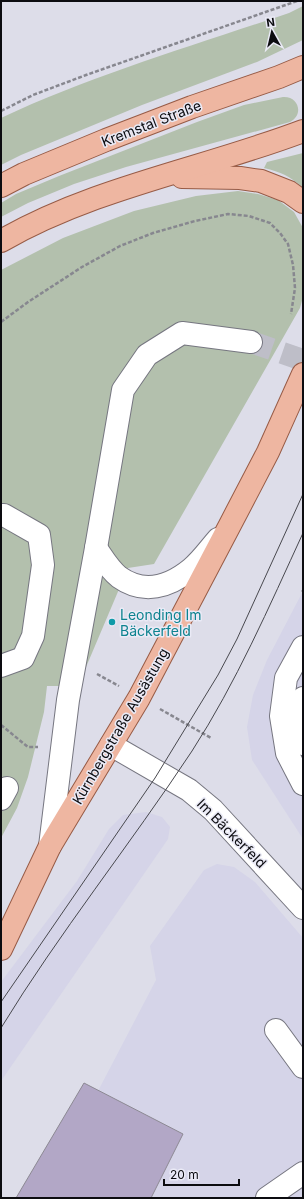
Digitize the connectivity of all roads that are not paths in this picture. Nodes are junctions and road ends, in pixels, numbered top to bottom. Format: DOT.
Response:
graph roads {
  1 [pos="303,67"];
  2 [pos="303,131"];
  3 [pos="163,177"];
  4 [pos="1,186"];
  5 [pos="303,202"];
  6 [pos="1,241"];
  7 [pos="251,342"];
  8 [pos="303,374"];
  9 [pos="1,515"];
  10 [pos="231,523"];
  11 [pos="96,549"];
  12 [pos="303,647"];
  13 [pos="1,666"];
  14 [pos="303,698"];
  15 [pos="303,744"];
  16 [pos="111,745"];
  17 [pos="303,784"];
  18 [pos="50,846"];
  19 [pos="303,908"];
  20 [pos="1,949"];
  21 [pos="276,1030"];
  22 [pos="303,1067"];
  23 [pos="303,1173"];
  24 [pos="267,1198"];
  1 -- 4 [label="main road, Kremstal Straße"];
  2 -- 3 [label="main road"];
  3 -- 5 [label="main road"];
  3 -- 6 [label="main road"];
  7 -- 11 [label="street"];
  8 -- 10 [label="main road, Kürnbergstraße Ausästung"];
  9 -- 13 [label="street"];
  10 -- 11 [label="street"];
  10 -- 16 [label="main road, Kürnbergstraße Ausästung"];
  11 -- 18 [label="street"];
  12 -- 17 [label="street"];
  14 -- 15 [label="street"];
  16 -- 18 [label="main road, Kürnbergstraße Ausästung"];
  16 -- 19 [label="street, Im Bäckerfeld"];
  18 -- 20 [label="main road, Kürnbergstraße Ausästung"];
  21 -- 22 [label="street"];
  23 -- 24 [label="street"];
}
